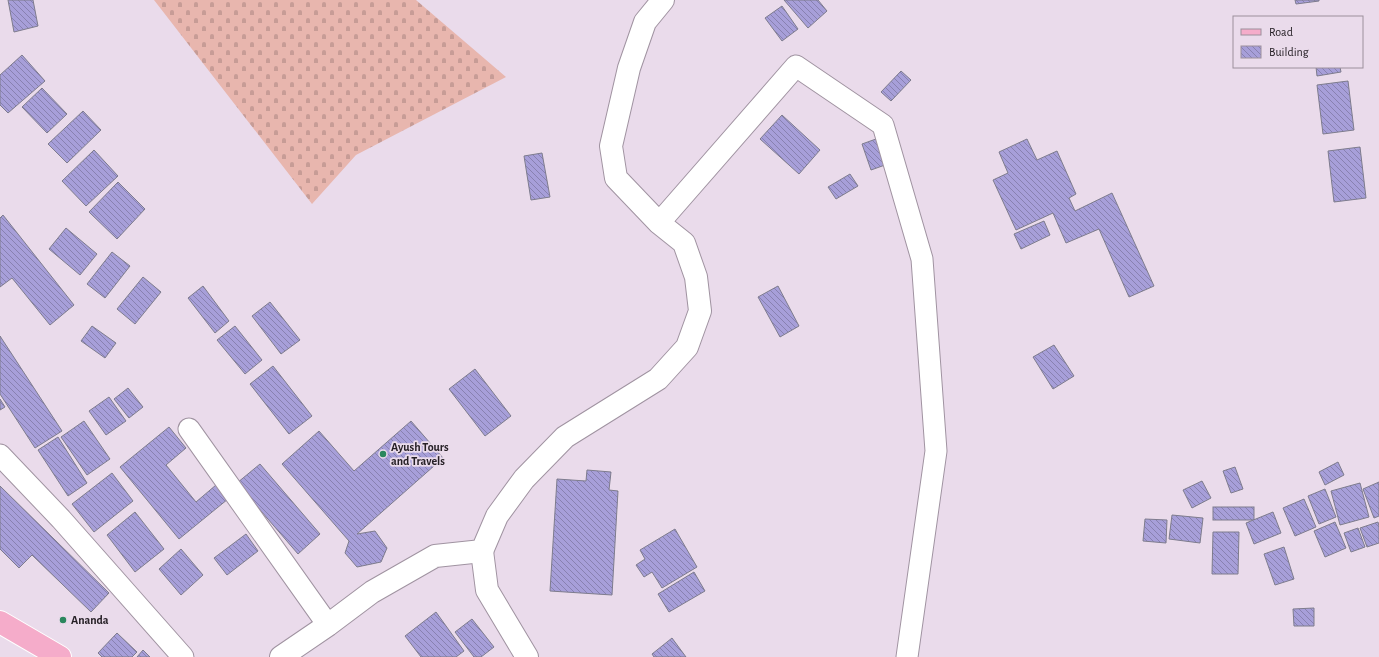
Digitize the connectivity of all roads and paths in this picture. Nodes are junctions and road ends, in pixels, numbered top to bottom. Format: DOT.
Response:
graph roads {
  1 [pos="663,0"];
  2 [pos="659,223"];
  3 [pos="189,429"];
  4 [pos="0,455"];
  5 [pos="482,551"];
  6 [pos="0,622"];
  7 [pos="328,625"];
  8 [pos="60,657"];
  9 [pos="183,657"];
  10 [pos="281,657"];
  11 [pos="527,657"];
  12 [pos="907,657"];
  1 -- 2 [label="street"];
  2 -- 5 [label="street"];
  2 -- 12 [label="street"];
  3 -- 7 [label="street"];
  4 -- 9 [label="street"];
  5 -- 7 [label="street"];
  5 -- 11 [label="street"];
  6 -- 8 [label="main road"];
  7 -- 10 [label="street"];
}
